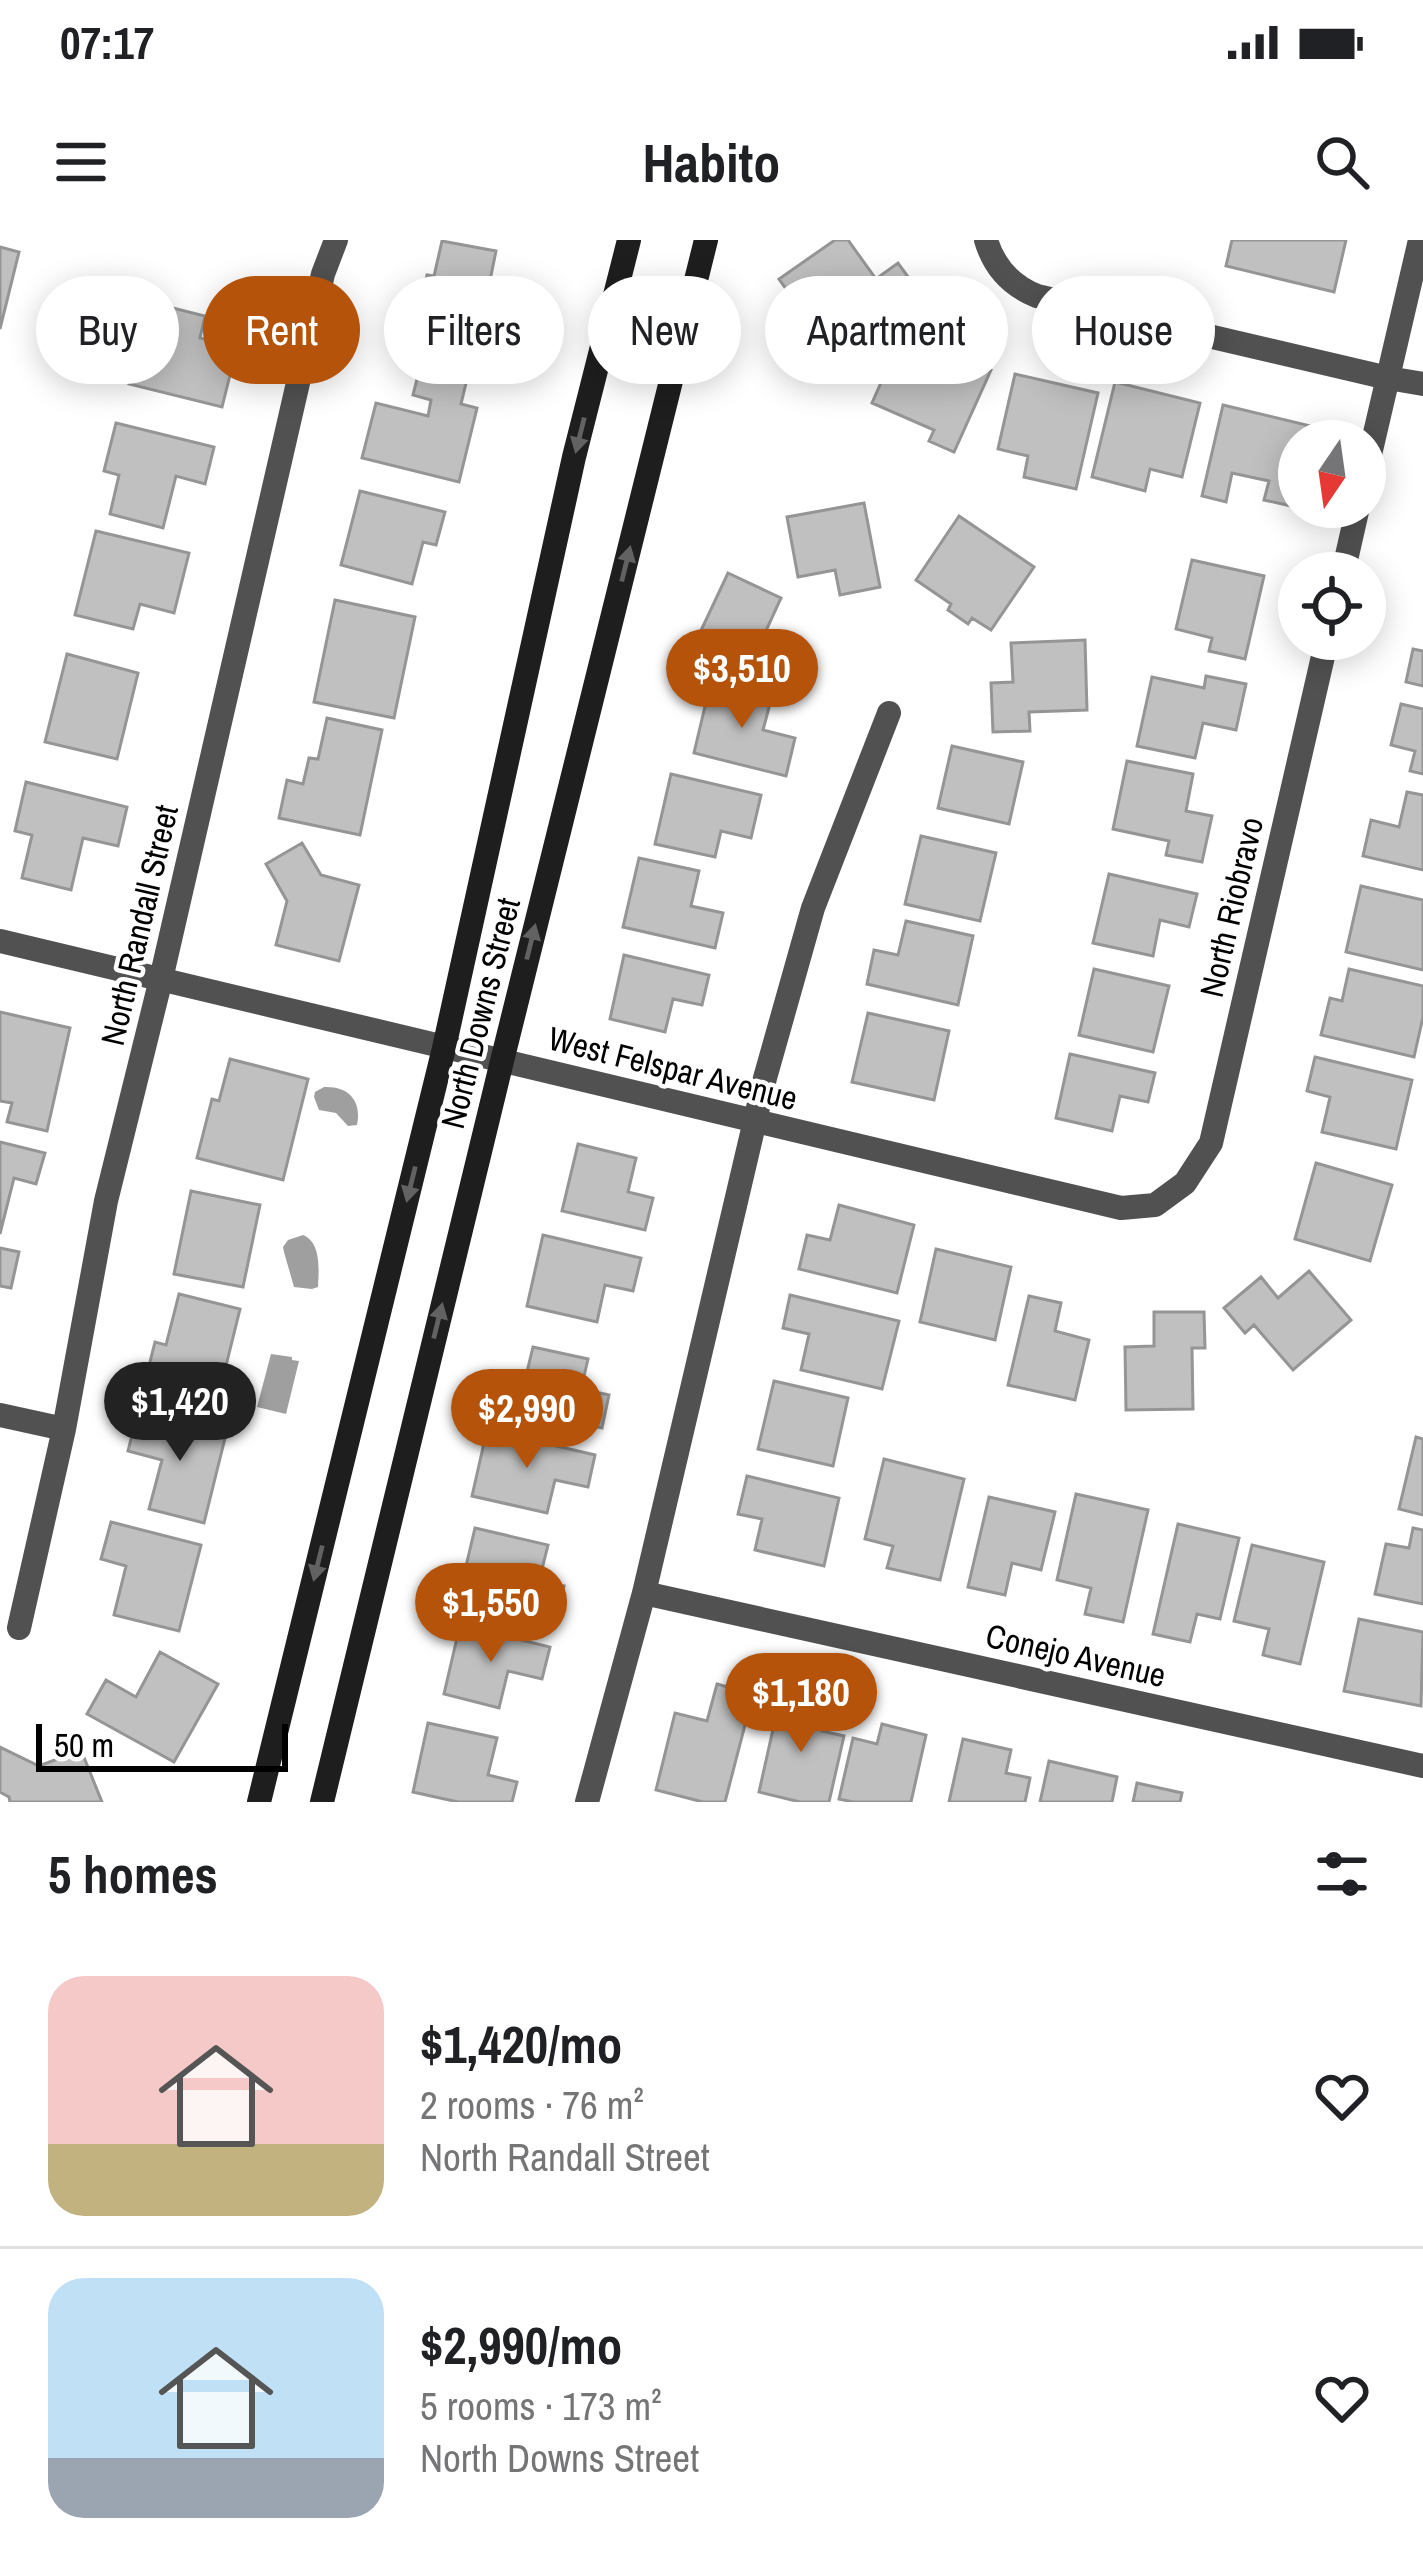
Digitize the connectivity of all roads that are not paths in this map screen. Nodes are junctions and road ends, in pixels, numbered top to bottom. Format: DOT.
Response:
graph roads {
  1 [pos="336,240"];
  2 [pos="629,240"];
  3 [pos="706,240"];
  4 [pos="986,240"];
  5 [pos="1420,240"];
  6 [pos="1388,378"];
  7 [pos="1423,384"];
  8 [pos="1378,420"];
  9 [pos="1322,660"];
  10 [pos="889,712"];
  11 [pos="0,940"];
  12 [pos="161,979"];
  13 [pos="444,1048"];
  14 [pos="502,1061"];
  15 [pos="754,1122"];
  16 [pos="1185,1183"];
  17 [pos="0,1415"];
  18 [pos="64,1429"];
  19 [pos="644,1593"];
  20 [pos="19,1628"];
  21 [pos="1423,1766"];
  22 [pos="259,1802"];
  23 [pos="322,1802"];
  24 [pos="587,1802"];
  1 -- 12 [label="street, North Randall Street"];
  2 -- 13 [label="main road, North Downs Street, one-way"];
  14 -- 3 [label="main road, North Downs Street, one-way"];
  4 -- 6 [label="street"];
  5 -- 6 [label="street"];
  6 -- 7 [label="street"];
  6 -- 8 [label="street"];
  9 -- 16 [label="street, North Riobravo"];
  10 -- 15 [label="street"];
  11 -- 12 [label="street, West Felspar Avenue"];
  12 -- 13 [label="street, West Felspar Avenue"];
  12 -- 18 [label="street, North Randall Street"];
  13 -- 14 [label="street, West Felspar Avenue"];
  13 -- 22 [label="main road, North Downs Street, one-way"];
  14 -- 15 [label="street, West Felspar Avenue"];
  23 -- 14 [label="main road, North Downs Street, one-way"];
  15 -- 16 [label="street, West Felspar Avenue"];
  15 -- 19 [label="street"];
  17 -- 18 [label="street"];
  18 -- 20 [label="street, North Randall Street"];
  19 -- 21 [label="street, Conejo Avenue"];
  19 -- 24 [label="street"];
}
